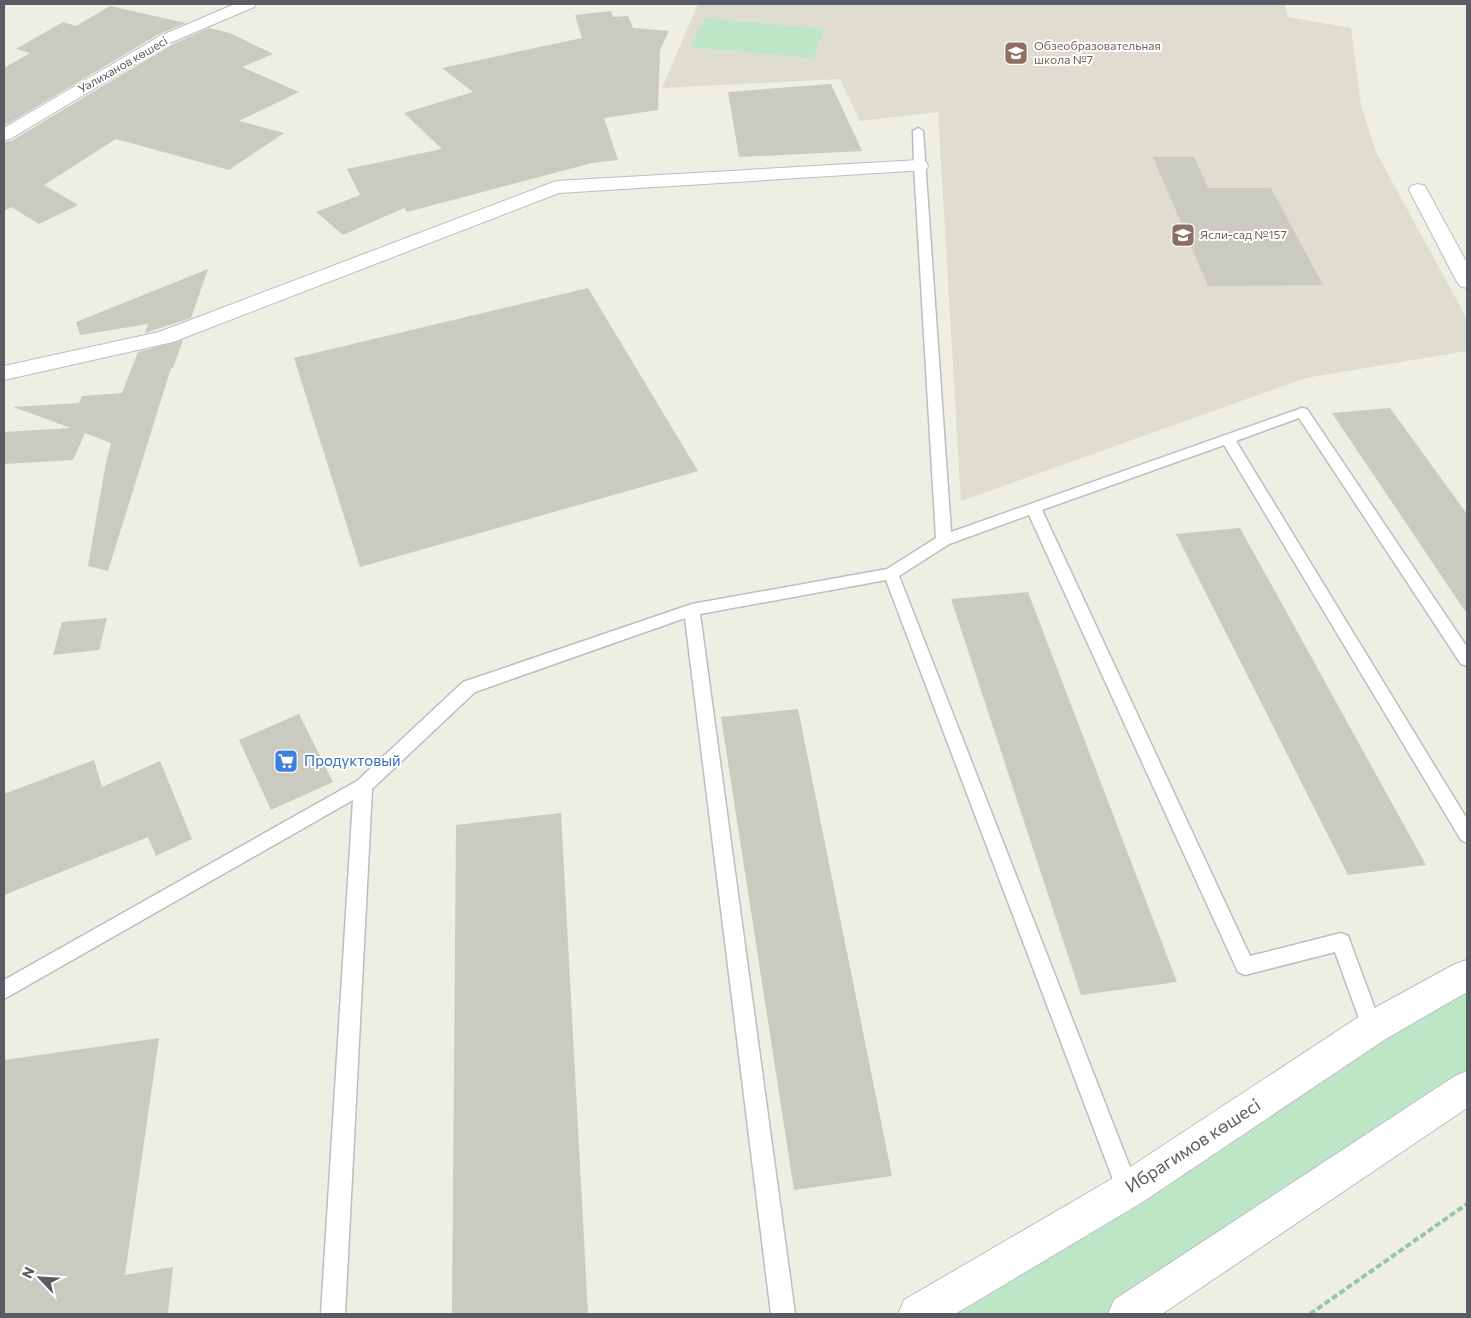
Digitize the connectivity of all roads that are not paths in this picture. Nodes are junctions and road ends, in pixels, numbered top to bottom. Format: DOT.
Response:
graph roads {
  1 [pos="248,4"];
  2 [pos="918,131"];
  3 [pos="4,135"];
  4 [pos="919,166"];
  5 [pos="1418,190"];
  6 [pos="1467,282"];
  7 [pos="4,373"];
  8 [pos="1227,438"];
  9 [pos="1034,508"];
  10 [pos="944,540"];
  11 [pos="892,574"];
  12 [pos="692,610"];
  13 [pos="1467,660"];
  14 [pos="363,786"];
  15 [pos="1467,835"];
  16 [pos="1467,976"];
  17 [pos="4,990"];
  18 [pos="1372,1028"];
  19 [pos="1467,1088"];
  20 [pos="1128,1190"];
  21 [pos="333,1314"];
  22 [pos="783,1314"];
  23 [pos="918,1314"];
  24 [pos="1128,1314"];
  1 -- 3 [label="street, Уәлиханов көшесі"];
  2 -- 4 [label="lane"];
  4 -- 7 [label="street"];
  4 -- 10 [label="lane"];
  5 -- 6 [label="street"];
  8 -- 9 [label="lane"];
  8 -- 13 [label="lane"];
  8 -- 15 [label="lane"];
  9 -- 10 [label="lane"];
  9 -- 18 [label="lane"];
  10 -- 11 [label="lane"];
  11 -- 12 [label="lane"];
  11 -- 20 [label="lane"];
  12 -- 14 [label="lane"];
  12 -- 22 [label="lane"];
  14 -- 17 [label="lane"];
  14 -- 21 [label="lane"];
  16 -- 18 [label="street, Ибрагимов көшесі"];
  18 -- 20 [label="street, Ибрагимов көшесі"];
  19 -- 24 [label="street"];
  20 -- 23 [label="street, Ибрагимов көшесі"];
}
